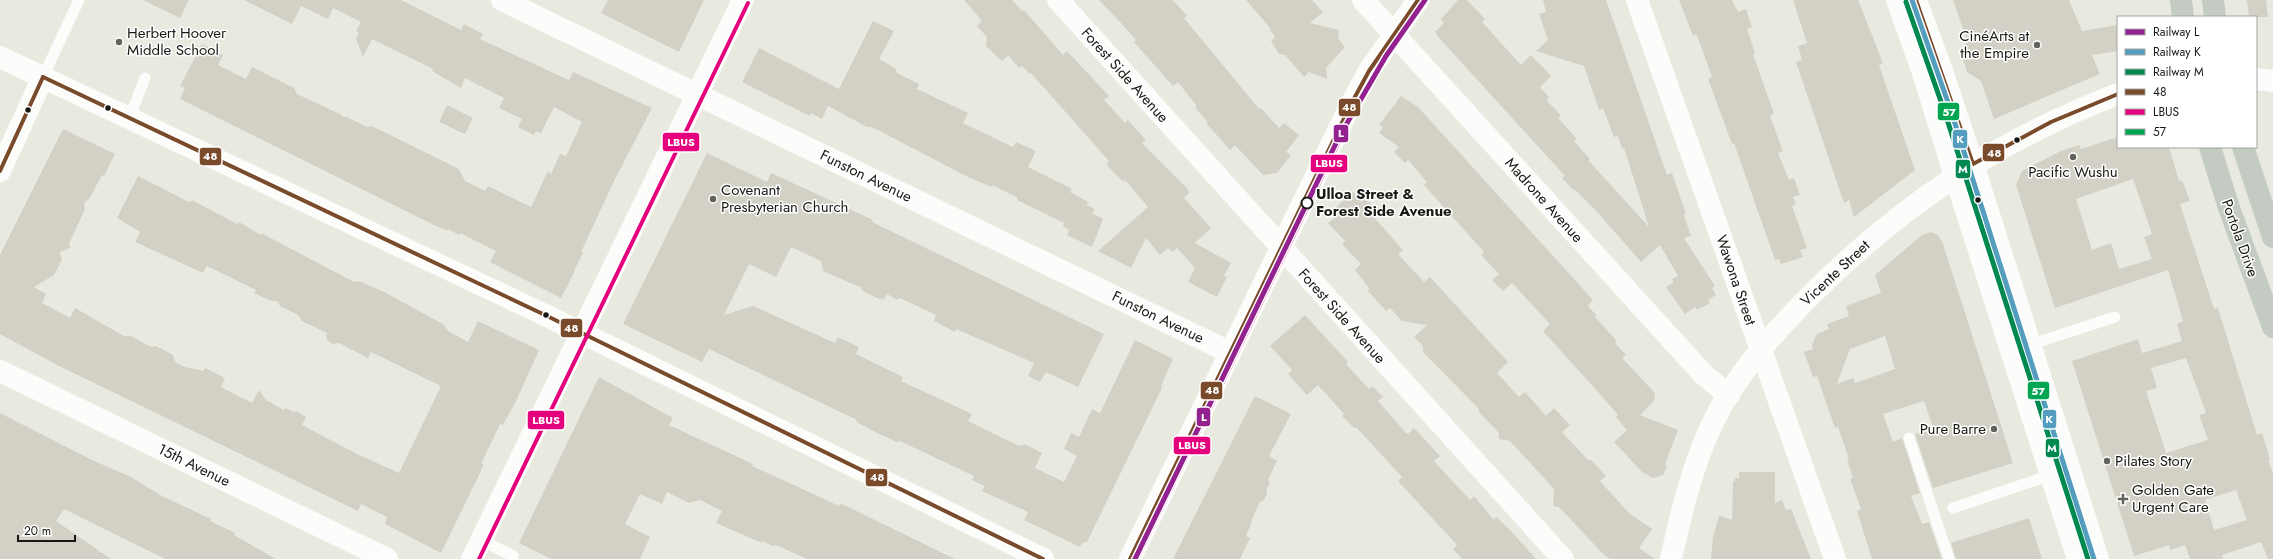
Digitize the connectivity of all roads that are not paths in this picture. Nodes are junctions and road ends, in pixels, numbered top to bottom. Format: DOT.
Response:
graph roads {
  1 [pos="79,0"];
  2 [pos="502,0"];
  3 [pos="743,0"];
  4 [pos="1058,0"];
  5 [pos="1363,0"];
  6 [pos="1418,0"];
  7 [pos="1637,0"];
  8 [pos="1897,0"];
  9 [pos="1916,0"];
  10 [pos="2181,0"];
  11 [pos="2213,0"];
  12 [pos="2183,16"];
  13 [pos="2215,16"];
  14 [pos="1393,34"];
  15 [pos="0,57"];
  16 [pos="43,77"];
  17 [pos="146,78"];
  18 [pos="2257,78"];
  19 [pos="2273,81"];
  20 [pos="697,94"];
  21 [pos="2117,94"];
  22 [pos="129,119"];
  23 [pos="2210,148"];
  24 [pos="2243,148"];
  25 [pos="1973,164"];
  26 [pos="0,171"];
  27 [pos="1955,176"];
  28 [pos="2273,237"];
  29 [pos="1280,248"];
  30 [pos="2115,317"];
  31 [pos="2273,327"];
  32 [pos="581,333"];
  33 [pos="2029,345"];
  34 [pos="1761,350"];
  35 [pos="1230,352"];
  36 [pos="0,371"];
  37 [pos="1729,395"];
  38 [pos="1909,438"];
  39 [pos="2051,475"];
  40 [pos="1953,508"];
  41 [pos="476,550"];
  42 [pos="513,556"];
  43 [pos="387,559"];
  44 [pos="1043,559"];
  45 [pos="1130,559"];
  46 [pos="1563,559"];
  47 [pos="1671,559"];
  48 [pos="1835,559"];
  49 [pos="1948,559"];
  50 [pos="2078,559"];
  51 [pos="2098,559"];
  1 -- 16 [label="lane"];
  2 -- 20 [label="street, Funston Avenue"];
  3 -- 20 [label="street"];
  4 -- 29 [label="street, Forest Side Avenue"];
  5 -- 14 [label="street, Madrone Avenue"];
  6 -- 14 [label="street"];
  7 -- 34 [label="street, Wawona Street"];
  8 -- 27 [label="street"];
  9 -- 25 [label="street"];
  10 -- 12 [label="main road"];
  11 -- 13 [label="main road"];
  14 -- 29 [label="street"];
  14 -- 37 [label="street, Madrone Avenue"];
  15 -- 16 [label="street"];
  16 -- 22 [label="street"];
  16 -- 26 [label="street"];
  17 -- 22 [label="lane"];
  18 -- 19 [label="street"];
  20 -- 32 [label="street"];
  20 -- 35 [label="street, Funston Avenue"];
  21 -- 25 [label="street, Vicente Street"];
  22 -- 32 [label="street"];
  23 -- 31 [label="main road, Portola Drive"];
  24 -- 28 [label="main road, Portola Drive"];
  25 -- 27 [label="street, Vicente Street"];
  25 -- 33 [label="street"];
  27 -- 34 [label="street, Vicente Street"];
  27 -- 39 [label="street"];
  29 -- 35 [label="street"];
  29 -- 46 [label="street, Forest Side Avenue"];
  30 -- 33 [label="lane"];
  32 -- 41 [label="street"];
  32 -- 44 [label="street"];
  33 -- 51 [label="street"];
  34 -- 37 [label="street, Vicente Street"];
  34 -- 48 [label="street, Wawona Street"];
  35 -- 45 [label="street"];
  36 -- 43 [label="street, 15th Avenue"];
  37 -- 47 [label="street, Vicente Street"];
  38 -- 49 [label="lane"];
  39 -- 40 [label="lane"];
  39 -- 50 [label="street"];
  41 -- 42 [label="lane"];
}
